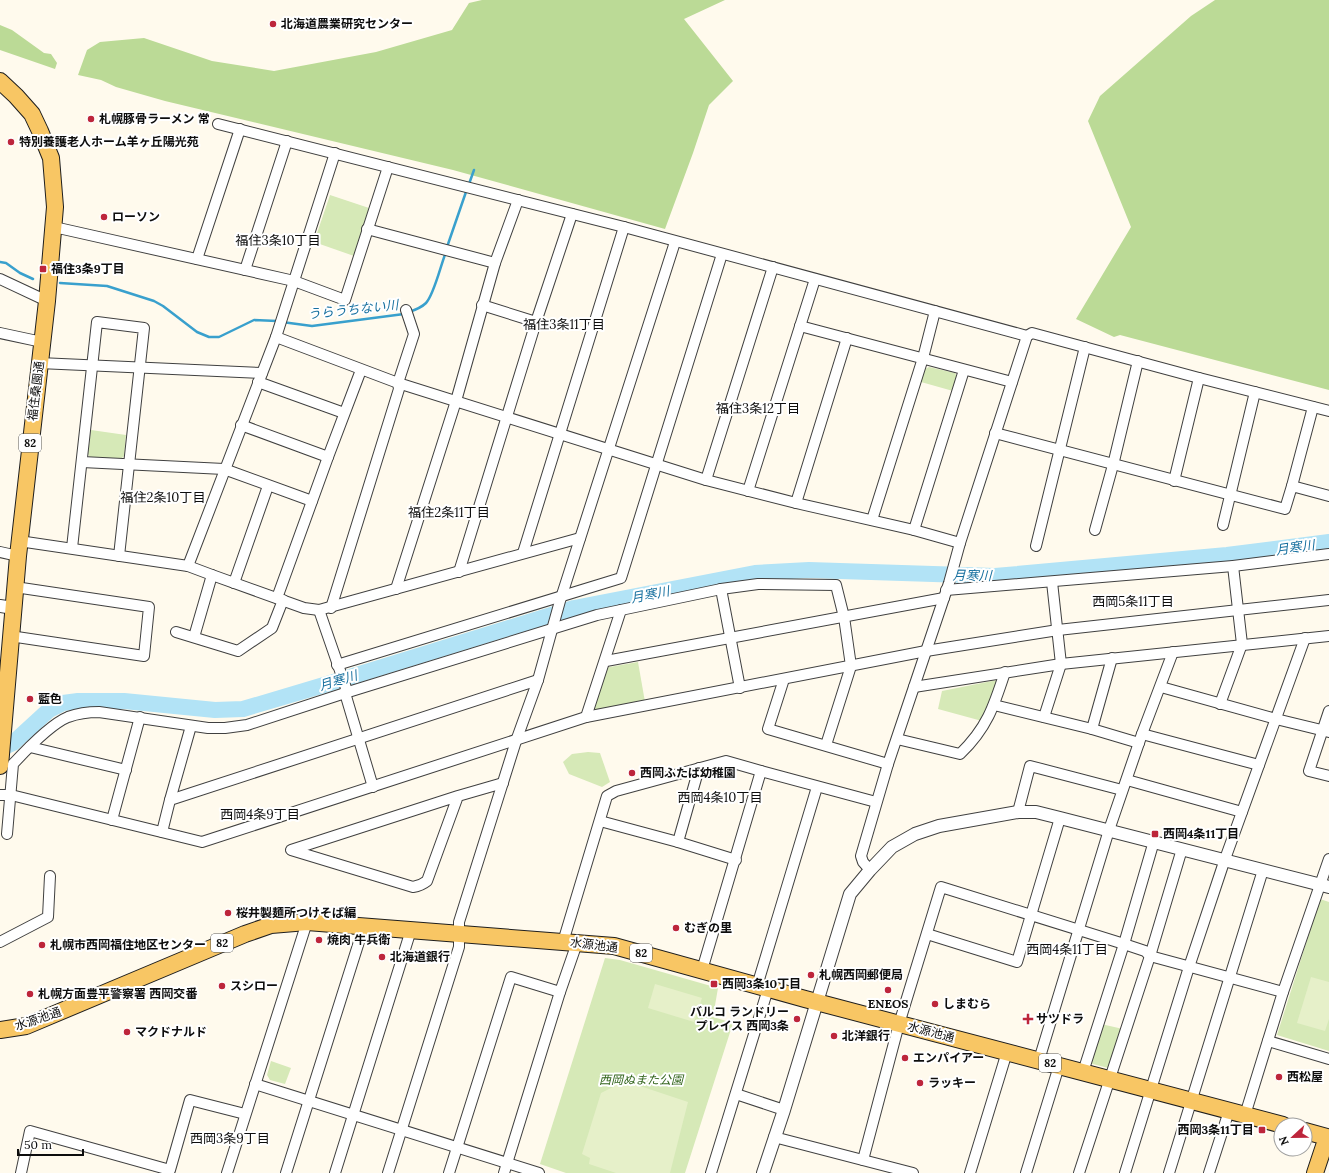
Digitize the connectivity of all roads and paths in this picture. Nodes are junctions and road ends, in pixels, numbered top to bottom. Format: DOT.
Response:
graph roads {
  1 [pos="0,81"];
  2 [pos="218,124"];
  3 [pos="240,129"];
  4 [pos="287,141"];
  5 [pos="335,153"];
  6 [pos="388,167"];
  7 [pos="518,200"];
  8 [pos="572,214"];
  9 [pos="54,227"];
  10 [pos="624,227"];
  11 [pos="367,229"];
  12 [pos="675,242"];
  13 [pos="722,254"];
  14 [pos="197,259"];
  15 [pos="495,263"];
  16 [pos="773,267"];
  17 [pos="245,270"];
  18 [pos="0,279"];
  19 [pos="815,279"];
  20 [pos="294,281"];
  21 [pos="47,301"];
  22 [pos="482,305"];
  23 [pos="935,312"];
  24 [pos="407,315"];
  25 [pos="536,322"];
  26 [pos="800,326"];
  27 [pos="0,333"];
  28 [pos="277,333"];
  29 [pos="1027,336"];
  30 [pos="847,338"];
  31 [pos="42,342"];
  32 [pos="1085,347"];
  33 [pos="923,358"];
  34 [pos="1138,361"];
  35 [pos="39,363"];
  36 [pos="92,366"];
  37 [pos="139,369"];
  38 [pos="361,370"];
  39 [pos="964,370"];
  40 [pos="260,378"];
  41 [pos="1199,378"];
  42 [pos="1012,382"];
  43 [pos="398,383"];
  44 [pos="1255,392"];
  45 [pos="456,401"];
  46 [pos="1313,407"];
  47 [pos="1329,410"];
  48 [pos="344,413"];
  49 [pos="507,418"];
  50 [pos="241,425"];
  51 [pos="996,433"];
  52 [pos="559,434"];
  53 [pos="608,449"];
  54 [pos="1060,451"];
  55 [pos="328,456"];
  56 [pos="82,462"];
  57 [pos="129,464"];
  58 [pos="657,465"];
  59 [pos="1113,465"];
  60 [pos="224,469"];
  61 [pos="706,480"];
  62 [pos="1174,481"];
  63 [pos="268,486"];
  64 [pos="1292,486"];
  65 [pos="748,491"];
  66 [pos="1230,494"];
  67 [pos="1329,496"];
  68 [pos="312,501"];
  69 [pos="796,503"];
  70 [pos="872,520"];
  71 [pos="1223,525"];
  72 [pos="914,530"];
  73 [pos="1096,530"];
  74 [pos="580,538"];
  75 [pos="960,543"];
  76 [pos="1036,546"];
  77 [pos="72,548"];
  78 [pos="18,549"];
  79 [pos="0,552"];
  80 [pos="523,553"];
  81 [pos="1329,554"];
  82 [pos="118,556"];
  83 [pos="188,566"];
  84 [pos="1233,566"];
  85 [pos="459,572"];
  86 [pos="212,575"];
  87 [pos="1052,582"];
  88 [pos="234,583"];
  89 [pos="15,587"];
  90 [pos="396,589"];
  91 [pos="721,589"];
  92 [pos="947,590"];
  93 [pos="280,599"];
  94 [pos="561,599"];
  95 [pos="1329,600"];
  96 [pos="6,607"];
  97 [pos="331,608"];
  98 [pos="319,610"];
  99 [pos="621,610"];
  100 [pos="1238,610"];
  101 [pos="844,617"];
  102 [pos="552,628"];
  103 [pos="1058,630"];
  104 [pos="176,632"];
  105 [pos="10,636"];
  106 [pos="1329,636"];
  107 [pos="194,637"];
  108 [pos="1305,638"];
  109 [pos="730,639"];
  110 [pos="1242,644"];
  111 [pos="926,651"];
  112 [pos="1173,652"];
  113 [pos="1112,658"];
  114 [pos="606,661"];
  115 [pos="1062,664"];
  116 [pos="851,666"];
  117 [pos="338,667"];
  118 [pos="1005,672"];
  119 [pos="784,679"];
  120 [pos="538,680"];
  121 [pos="914,687"];
  122 [pos="1160,687"];
  123 [pos="740,688"];
  124 [pos="345,690"];
  125 [pos="1220,704"];
  126 [pos="994,705"];
  127 [pos="1329,711"];
  128 [pos="140,717"];
  129 [pos="1044,717"];
  130 [pos="586,718"];
  131 [pos="1276,719"];
  132 [pos="191,726"];
  133 [pos="1092,730"];
  134 [pos="1326,731"];
  135 [pos="897,738"];
  136 [pos="358,739"];
  137 [pos="1140,739"];
  138 [pos="516,741"];
  139 [pos="826,745"];
  140 [pos="30,747"];
  141 [pos="888,764"];
  142 [pos="0,766"];
  143 [pos="1259,766"];
  144 [pos="700,768"];
  145 [pos="126,770"];
  146 [pos="761,772"];
  147 [pos="1329,776"];
  148 [pos="1127,780"];
  149 [pos="503,783"];
  150 [pos="373,787"];
  151 [pos="817,787"];
  152 [pos="1122,790"];
  153 [pos="0,795"];
  154 [pos="11,795"];
  155 [pos="458,796"];
  156 [pos="170,800"];
  157 [pos="876,802"];
  158 [pos="1018,812"];
  159 [pos="1242,812"];
  160 [pos="1060,818"];
  161 [pos="112,820"];
  162 [pos="600,821"];
  163 [pos="1109,830"];
  164 [pos="162,832"];
  165 [pos="7,834"];
  166 [pos="1154,841"];
  167 [pos="678,842"];
  168 [pos="1182,849"];
  169 [pos="1225,859"];
  170 [pos="1329,859"];
  171 [pos="736,860"];
  172 [pos="870,870"];
  173 [pos="1263,870"];
  174 [pos="50,876"];
  175 [pos="1325,886"];
  176 [pos="1031,916"];
  177 [pos="307,922"];
  178 [pos="364,926"];
  179 [pos="411,930"];
  180 [pos="1078,931"];
  181 [pos="458,933"];
  182 [pos="927,934"];
  183 [pos="0,942"];
  184 [pos="570,942"];
  185 [pos="1124,944"];
  186 [pos="1150,956"];
  187 [pos="1189,967"];
  188 [pos="702,970"];
  189 [pos="1230,978"];
  190 [pos="763,987"];
  191 [pos="560,992"];
  192 [pos="1283,992"];
  193 [pos="818,1002"];
  194 [pos="899,1024"];
  195 [pos="0,1030"];
  196 [pos="1268,1041"];
  197 [pos="1007,1052"];
  198 [pos="1329,1059"];
  199 [pos="1039,1060"];
  200 [pos="1059,1066"];
  201 [pos="1082,1072"];
  202 [pos="1110,1079"];
  203 [pos="255,1084"];
  204 [pos="1150,1090"];
  205 [pos="736,1094"];
  206 [pos="309,1100"];
  207 [pos="1192,1101"];
  208 [pos="784,1110"];
  209 [pos="1229,1111"];
  210 [pos="246,1114"];
  211 [pos="354,1114"];
  212 [pos="1245,1116"];
  213 [pos="1273,1123"];
  214 [pos="402,1130"];
  215 [pos="1313,1132"];
  216 [pos="1328,1135"];
  217 [pos="774,1137"];
  218 [pos="457,1147"];
  219 [pos="863,1160"];
  220 [pos="507,1163"];
  221 [pos="170,1171"];
  222 [pos="21,1173"];
  223 [pos="227,1173"];
  224 [pos="286,1173"];
  225 [pos="336,1173"];
  226 [pos="388,1173"];
  227 [pos="449,1173"];
  228 [pos="504,1173"];
  229 [pos="539,1173"];
  230 [pos="711,1173"];
  231 [pos="763,1173"];
  232 [pos="913,1173"];
  233 [pos="970,1173"];
  234 [pos="1026,1173"];
  235 [pos="1079,1173"];
  236 [pos="1125,1173"];
  237 [pos="1169,1173"];
  238 [pos="1209,1173"];
  239 [pos="1315,1173"];
  1 -- 9 [label="main road, 福住桑園通 / 82"];
  2 -- 3 [label="street"];
  3 -- 4 [label="street"];
  3 -- 14 [label="street"];
  4 -- 5 [label="street"];
  4 -- 17 [label="street"];
  5 -- 6 [label="street"];
  5 -- 20 [label="street"];
  6 -- 7 [label="street"];
  6 -- 11 [label="street"];
  7 -- 8 [label="street"];
  7 -- 15 [label="street"];
  8 -- 10 [label="street"];
  8 -- 25 [label="street"];
  9 -- 14 [label="street"];
  9 -- 21 [label="main road, 福住桑園通 / 82"];
  10 -- 12 [label="street"];
  10 -- 52 [label="street"];
  11 -- 15 [label="street"];
  11 -- 20 [label="street"];
  12 -- 13 [label="street"];
  12 -- 53 [label="street"];
  13 -- 16 [label="street"];
  13 -- 58 [label="street"];
  14 -- 17 [label="street"];
  15 -- 22 [label="street"];
  16 -- 19 [label="street"];
  16 -- 61 [label="street"];
  17 -- 20 [label="street"];
  18 -- 21 [label="street"];
  19 -- 23 [label="street"];
  19 -- 26 [label="street"];
  20 -- 28 [label="street"];
  21 -- 31 [label="main road, 福住桑園通 / 82"];
  22 -- 25 [label="street"];
  22 -- 45 [label="street"];
  23 -- 29 [label="street"];
  23 -- 33 [label="street"];
  24 -- 43 [label="street"];
  25 -- 49 [label="street"];
  26 -- 30 [label="street"];
  26 -- 65 [label="street"];
  27 -- 31 [label="street"];
  28 -- 38 [label="street"];
  28 -- 40 [label="street"];
  29 -- 32 [label="street"];
  29 -- 42 [label="street"];
  30 -- 33 [label="street"];
  30 -- 69 [label="street"];
  31 -- 35 [label="main road, 福住桑園通 / 82"];
  32 -- 34 [label="street"];
  32 -- 54 [label="street"];
  33 -- 39 [label="street"];
  33 -- 70 [label="street"];
  34 -- 41 [label="street"];
  34 -- 59 [label="street"];
  35 -- 36 [label="street"];
  35 -- 78 [label="main road, 福住桑園通 / 82"];
  36 -- 37 [label="street"];
  36 -- 37 [label="street"];
  36 -- 56 [label="street"];
  37 -- 40 [label="street"];
  37 -- 57 [label="street"];
  38 -- 43 [label="street"];
  38 -- 48 [label="street"];
  39 -- 42 [label="street"];
  39 -- 72 [label="street"];
  40 -- 48 [label="street"];
  40 -- 50 [label="street"];
  41 -- 44 [label="street"];
  41 -- 62 [label="street"];
  42 -- 51 [label="street"];
  43 -- 45 [label="street"];
  43 -- 97 [label="street"];
  44 -- 46 [label="street"];
  44 -- 66 [label="street"];
  45 -- 49 [label="street"];
  45 -- 90 [label="street"];
  46 -- 47 [label="street"];
  46 -- 64 [label="street"];
  48 -- 55 [label="street"];
  49 -- 52 [label="street"];
  49 -- 85 [label="street"];
  50 -- 55 [label="street"];
  50 -- 60 [label="street"];
  51 -- 54 [label="street"];
  51 -- 75 [label="street"];
  52 -- 53 [label="street"];
  52 -- 80 [label="street"];
  53 -- 58 [label="street"];
  53 -- 74 [label="street"];
  54 -- 59 [label="street"];
  54 -- 76 [label="street"];
  55 -- 68 [label="street"];
  56 -- 57 [label="street"];
  56 -- 77 [label="street"];
  57 -- 60 [label="street"];
  57 -- 82 [label="street"];
  58 -- 61 [label="street"];
  58 -- 94 [label="street"];
  59 -- 62 [label="street"];
  59 -- 73 [label="street"];
  60 -- 63 [label="street"];
  60 -- 83 [label="street"];
  61 -- 65 [label="street"];
  62 -- 66 [label="street"];
  63 -- 68 [label="street"];
  63 -- 88 [label="street"];
  64 -- 66 [label="street"];
  64 -- 67 [label="street"];
  65 -- 69 [label="street"];
  66 -- 71 [label="street"];
  68 -- 93 [label="street"];
  69 -- 70 [label="street"];
  70 -- 72 [label="street"];
  72 -- 75 [label="street"];
  74 -- 80 [label="street"];
  74 -- 94 [label="street"];
  75 -- 92 [label="street"];
  77 -- 78 [label="street"];
  77 -- 82 [label="street"];
  78 -- 79 [label="street"];
  78 -- 89 [label="main road, 福住桑園通 / 82"];
  80 -- 85 [label="street"];
  81 -- 84 [label="street"];
  82 -- 83 [label="street"];
  83 -- 86 [label="street"];
  84 -- 87 [label="street"];
  84 -- 100 [label="street"];
  85 -- 90 [label="street"];
  86 -- 88 [label="street"];
  86 -- 107 [label="street"];
  87 -- 92 [label="street"];
  87 -- 103 [label="street"];
  88 -- 93 [label="street"];
  89 -- 96 [label="main road, 福住桑園通 / 82"];
  89 -- 105 [label="street"];
  90 -- 97 [label="street"];
  91 -- 99 [label="street"];
  91 -- 101 [label="street"];
  91 -- 109 [label="street"];
  92 -- 101 [label="street"];
  92 -- 111 [label="street"];
  93 -- 98 [label="street"];
  93 -- 107 [label="street"];
  94 -- 102 [label="street"];
  94 -- 117 [label="street"];
  95 -- 100 [label="street"];
  96 -- 105 [label="main road, 福住桑園通 / 82"];
  97 -- 98 [label="street"];
  98 -- 117 [label="street"];
  99 -- 102 [label="street"];
  99 -- 114 [label="street"];
  100 -- 103 [label="street"];
  100 -- 110 [label="street"];
  101 -- 109 [label="street"];
  101 -- 116 [label="street"];
  102 -- 120 [label="street"];
  102 -- 124 [label="street"];
  103 -- 111 [label="street"];
  103 -- 115 [label="street"];
  104 -- 107 [label="street"];
  105 -- 142 [label="main road, 福住桑園通 / 82"];
  106 -- 108 [label="street"];
  108 -- 110 [label="street"];
  108 -- 131 [label="street"];
  109 -- 114 [label="street"];
  109 -- 123 [label="street"];
  110 -- 112 [label="street"];
  110 -- 125 [label="street"];
  111 -- 116 [label="street"];
  111 -- 121 [label="street"];
  112 -- 113 [label="street"];
  112 -- 122 [label="street"];
  113 -- 115 [label="street"];
  113 -- 133 [label="street"];
  114 -- 130 [label="street"];
  115 -- 118 [label="street"];
  115 -- 129 [label="street"];
  116 -- 119 [label="street"];
  116 -- 139 [label="street"];
  117 -- 124 [label="street"];
  118 -- 121 [label="street"];
  118 -- 126 [label="street"];
  119 -- 123 [label="street"];
  119 -- 139 [label="street"];
  120 -- 136 [label="street"];
  120 -- 138 [label="street"];
  121 -- 135 [label="street"];
  122 -- 125 [label="street"];
  122 -- 137 [label="street"];
  123 -- 130 [label="street"];
  124 -- 132 [label="street"];
  124 -- 136 [label="street"];
  125 -- 131 [label="street"];
  126 -- 129 [label="street"];
  126 -- 135 [label="street"];
  127 -- 134 [label="street"];
  128 -- 132 [label="street"];
  128 -- 140 [label="street"];
  128 -- 145 [label="street"];
  129 -- 133 [label="street"];
  130 -- 138 [label="street"];
  131 -- 134 [label="street"];
  131 -- 143 [label="street"];
  132 -- 156 [label="street"];
  133 -- 137 [label="street"];
  134 -- 147 [label="street"];
  135 -- 141 [label="street"];
  136 -- 150 [label="street"];
  136 -- 156 [label="street"];
  137 -- 143 [label="street"];
  137 -- 148 [label="street"];
  138 -- 149 [label="street"];
  138 -- 150 [label="street"];
  139 -- 141 [label="street"];
  140 -- 145 [label="street"];
  140 -- 154 [label="street"];
  141 -- 157 [label="street"];
  143 -- 159 [label="street"];
  144 -- 146 [label="street"];
  144 -- 162 [label="street"];
  144 -- 167 [label="street"];
  145 -- 161 [label="street"];
  146 -- 151 [label="street"];
  146 -- 171 [label="street"];
  148 -- 152 [label="street"];
  148 -- 159 [label="street"];
  149 -- 155 [label="street"];
  149 -- 181 [label="street"];
  150 -- 164 [label="street"];
  151 -- 157 [label="street"];
  151 -- 190 [label="street"];
  152 -- 158 [label="street"];
  152 -- 163 [label="street"];
  153 -- 154 [label="street"];
  154 -- 161 [label="street"];
  154 -- 165 [label="street"];
  155 -- 155 [label="street"];
  156 -- 164 [label="street"];
  157 -- 172 [label="street"];
  158 -- 160 [label="street"];
  158 -- 172 [label="street"];
  159 -- 169 [label="street"];
  160 -- 163 [label="street"];
  160 -- 176 [label="street"];
  161 -- 164 [label="street"];
  162 -- 167 [label="street"];
  162 -- 184 [label="street"];
  163 -- 166 [label="street"];
  163 -- 180 [label="street"];
  166 -- 168 [label="street"];
  166 -- 185 [label="street"];
  167 -- 171 [label="street"];
  168 -- 169 [label="street"];
  168 -- 186 [label="street"];
  169 -- 173 [label="street"];
  169 -- 187 [label="street"];
  170 -- 175 [label="street"];
  171 -- 188 [label="street"];
  172 -- 193 [label="street"];
  173 -- 175 [label="street"];
  173 -- 189 [label="street"];
  174 -- 183 [label="street"];
  175 -- 192 [label="street"];
  176 -- 180 [label="street"];
  176 -- 182 [label="street"];
  176 -- 182 [label="street"];
  177 -- 178 [label="main road, 水源池通 / 82"];
  177 -- 195 [label="main road, 水源池通 / 82"];
  177 -- 203 [label="street"];
  178 -- 179 [label="main road, 水源池通 / 82"];
  178 -- 206 [label="street"];
  179 -- 181 [label="main road, 水源池通 / 82"];
  179 -- 211 [label="street"];
  180 -- 185 [label="street"];
  180 -- 199 [label="street"];
  181 -- 184 [label="main road, 水源池通 / 82"];
  181 -- 214 [label="street"];
  182 -- 194 [label="street"];
  184 -- 188 [label="main road, 水源池通 / 82"];
  184 -- 191 [label="street"];
  185 -- 186 [label="street"];
  185 -- 201 [label="street"];
  186 -- 187 [label="street"];
  186 -- 202 [label="street"];
  187 -- 189 [label="street"];
  187 -- 204 [label="street"];
  188 -- 190 [label="main road, 水源池通 / 82"];
  189 -- 192 [label="street"];
  189 -- 207 [label="street"];
  190 -- 193 [label="main road, 水源池通 / 82"];
  190 -- 205 [label="street"];
  191 -- 218 [label="street"];
  191 -- 220 [label="street"];
  192 -- 196 [label="street"];
  193 -- 194 [label="main road, 水源池通 / 82"];
  193 -- 208 [label="street"];
  194 -- 197 [label="main road, 水源池通 / 82"];
  194 -- 219 [label="street"];
  196 -- 198 [label="street"];
  196 -- 212 [label="street"];
  197 -- 199 [label="main road, 水源池通 / 82"];
  197 -- 233 [label="street"];
  199 -- 200 [label="main road, 水源池通 / 82"];
  200 -- 201 [label="main road, 水源池通 / 82"];
  200 -- 234 [label="street"];
  201 -- 202 [label="main road, 水源池通 / 82"];
  202 -- 204 [label="main road, 水源池通 / 82"];
  202 -- 235 [label="street"];
  203 -- 206 [label="street"];
  203 -- 210 [label="street"];
  204 -- 207 [label="main road, 水源池通 / 82"];
  204 -- 236 [label="street"];
  205 -- 208 [label="street"];
  205 -- 230 [label="street"];
  206 -- 211 [label="street"];
  206 -- 224 [label="street"];
  207 -- 209 [label="main road, 水源池通 / 82"];
  207 -- 237 [label="street"];
  208 -- 217 [label="street"];
  209 -- 212 [label="main road, 水源池通 / 82"];
  209 -- 238 [label="street"];
  210 -- 221 [label="street"];
  210 -- 223 [label="street"];
  211 -- 214 [label="street"];
  211 -- 225 [label="street"];
  212 -- 213 [label="main road, 水源池通 / 82"];
  214 -- 218 [label="street"];
  214 -- 226 [label="street"];
  215 -- 216 [label="main road"];
  216 -- 239 [label="main road"];
  217 -- 219 [label="street"];
  217 -- 231 [label="street"];
  218 -- 220 [label="street"];
  218 -- 227 [label="street"];
  219 -- 232 [label="street"];
  220 -- 228 [label="street"];
  220 -- 229 [label="street"];
  221 -- 222 [label="street"];
}
